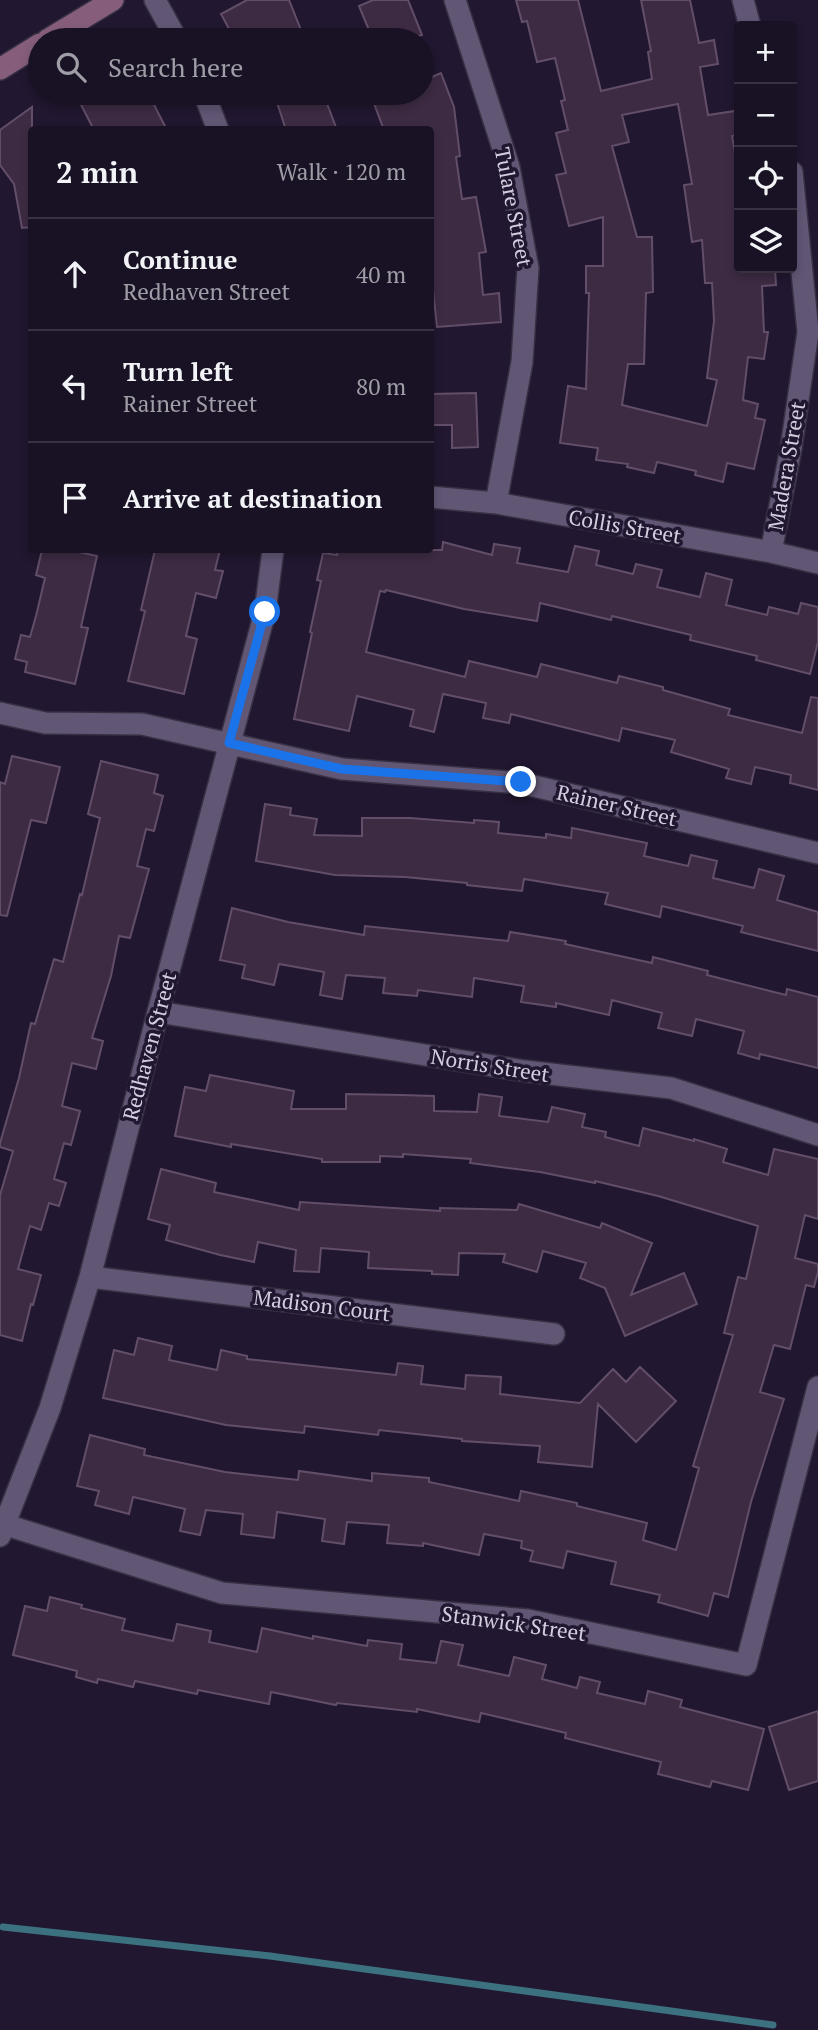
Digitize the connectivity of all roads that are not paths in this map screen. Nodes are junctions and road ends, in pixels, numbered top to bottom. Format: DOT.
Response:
graph roads {
  1 [pos="113,0"];
  2 [pos="155,0"];
  3 [pos="455,0"];
  4 [pos="743,0"];
  5 [pos="749,21"];
  6 [pos="67,28"];
  7 [pos="170,28"];
  8 [pos="28,52"];
  9 [pos="0,69"];
  10 [pos="209,105"];
  11 [pos="216,126"];
  12 [pos="796,210"];
  13 [pos="434,497"];
  14 [pos="496,503"];
  15 [pos="771,552"];
  16 [pos="273,553"];
  17 [pos="818,563"];
  18 [pos="0,713"];
  19 [pos="229,743"];
  20 [pos="818,853"];
  21 [pos="158,1012"];
  22 [pos="818,1135"];
  23 [pos="90,1277"];
  24 [pos="554,1334"];
  25 [pos="818,1387"];
  26 [pos="2,1530"];
  1 -- 6 [label="street"];
  2 -- 7 [label="street"];
  3 -- 14 [label="street, Tulare Street"];
  4 -- 5 [label="street"];
  8 -- 9 [label="street"];
  10 -- 11 [label="street"];
  12 -- 15 [label="street, Madera Street"];
  13 -- 14 [label="street, Collis Street"];
  14 -- 15 [label="street, Collis Street"];
  15 -- 17 [label="street, Collis Street"];
  16 -- 19 [label="street, Redhaven Street"];
  18 -- 19 [label="street, Rainer Street"];
  19 -- 20 [label="street, Rainer Street"];
  19 -- 21 [label="street, Redhaven Street"];
  21 -- 22 [label="street, Norris Street"];
  21 -- 23 [label="street, Redhaven Street"];
  23 -- 24 [label="street, Madison Court"];
  23 -- 26 [label="street, Redhaven Street"];
  25 -- 26 [label="street, Stanwick Street"];
}
